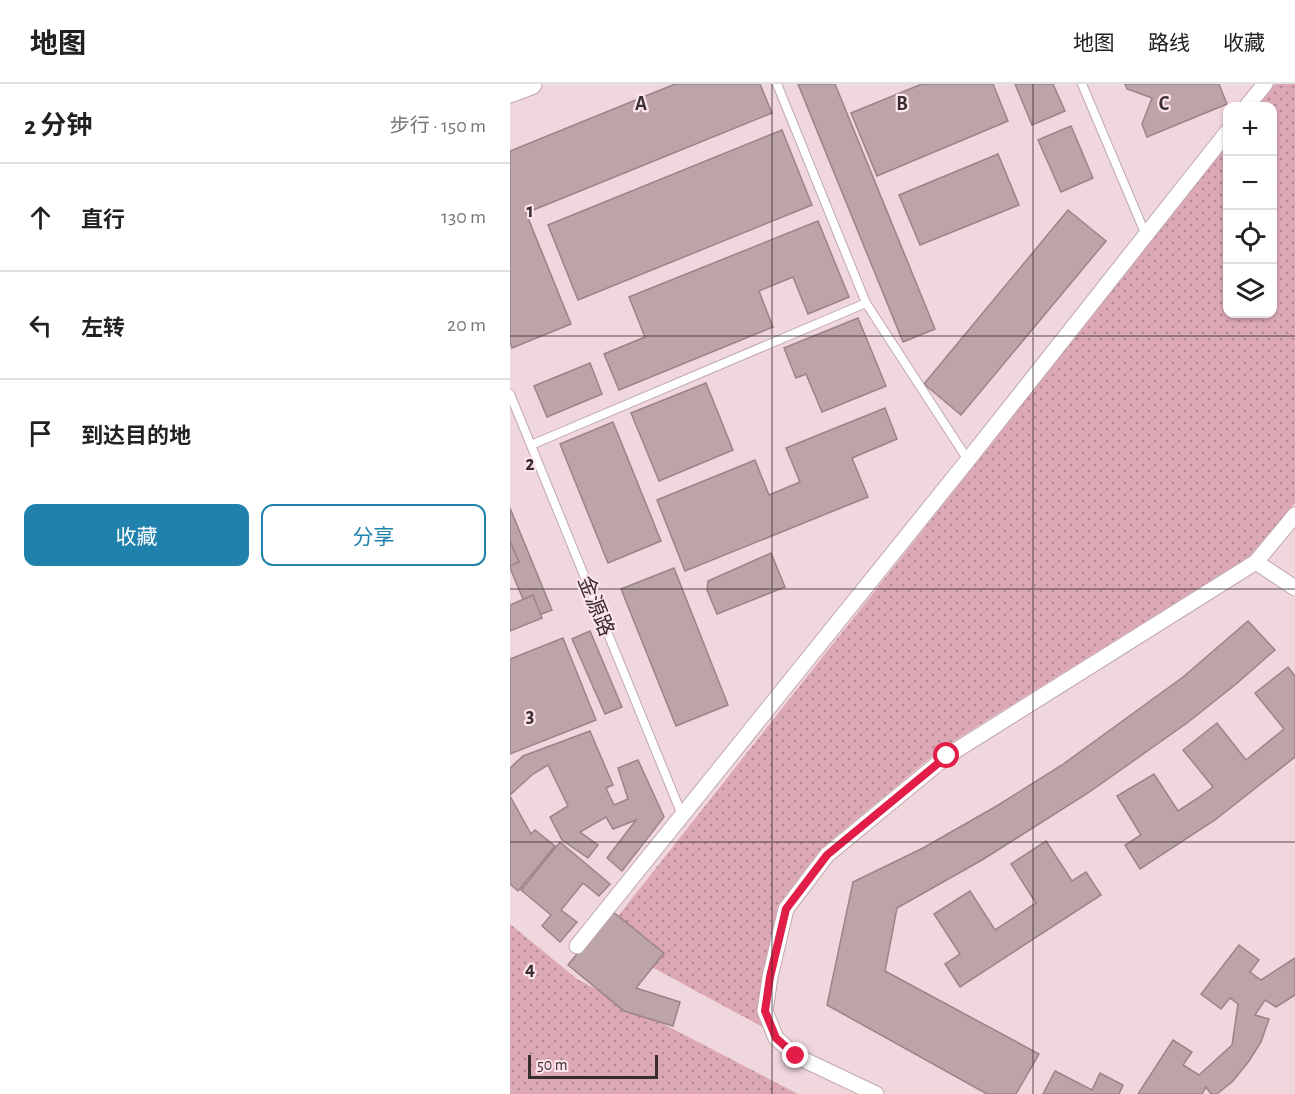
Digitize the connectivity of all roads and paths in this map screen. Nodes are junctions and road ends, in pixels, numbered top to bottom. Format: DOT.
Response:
graph roads {
  1 [pos="531,84"];
  2 [pos="777,84"];
  3 [pos="1082,84"];
  4 [pos="1265,84"];
  5 [pos="510,92"];
  6 [pos="1250,102"];
  7 [pos="1223,136"];
  8 [pos="1145,232"];
  9 [pos="866,303"];
  10 [pos="510,394"];
  11 [pos="531,445"];
  12 [pos="968,460"];
  13 [pos="1295,515"];
  14 [pos="1256,562"];
  15 [pos="1295,588"];
  16 [pos="682,817"];
  17 [pos="577,946"];
  18 [pos="876,1094"];
  1 -- 5 [label="main road"];
  2 -- 9 [label="lane"];
  3 -- 8 [label="lane"];
  4 -- 6 [label="street"];
  7 -- 8 [label="street"];
  8 -- 12 [label="street"];
  9 -- 11 [label="lane"];
  9 -- 12 [label="lane"];
  10 -- 11 [label="lane, 金源路"];
  11 -- 16 [label="lane, 金源路"];
  12 -- 16 [label="street"];
  13 -- 14 [label="street"];
  14 -- 15 [label="street"];
  14 -- 18 [label="street"];
  16 -- 17 [label="street"];
}
